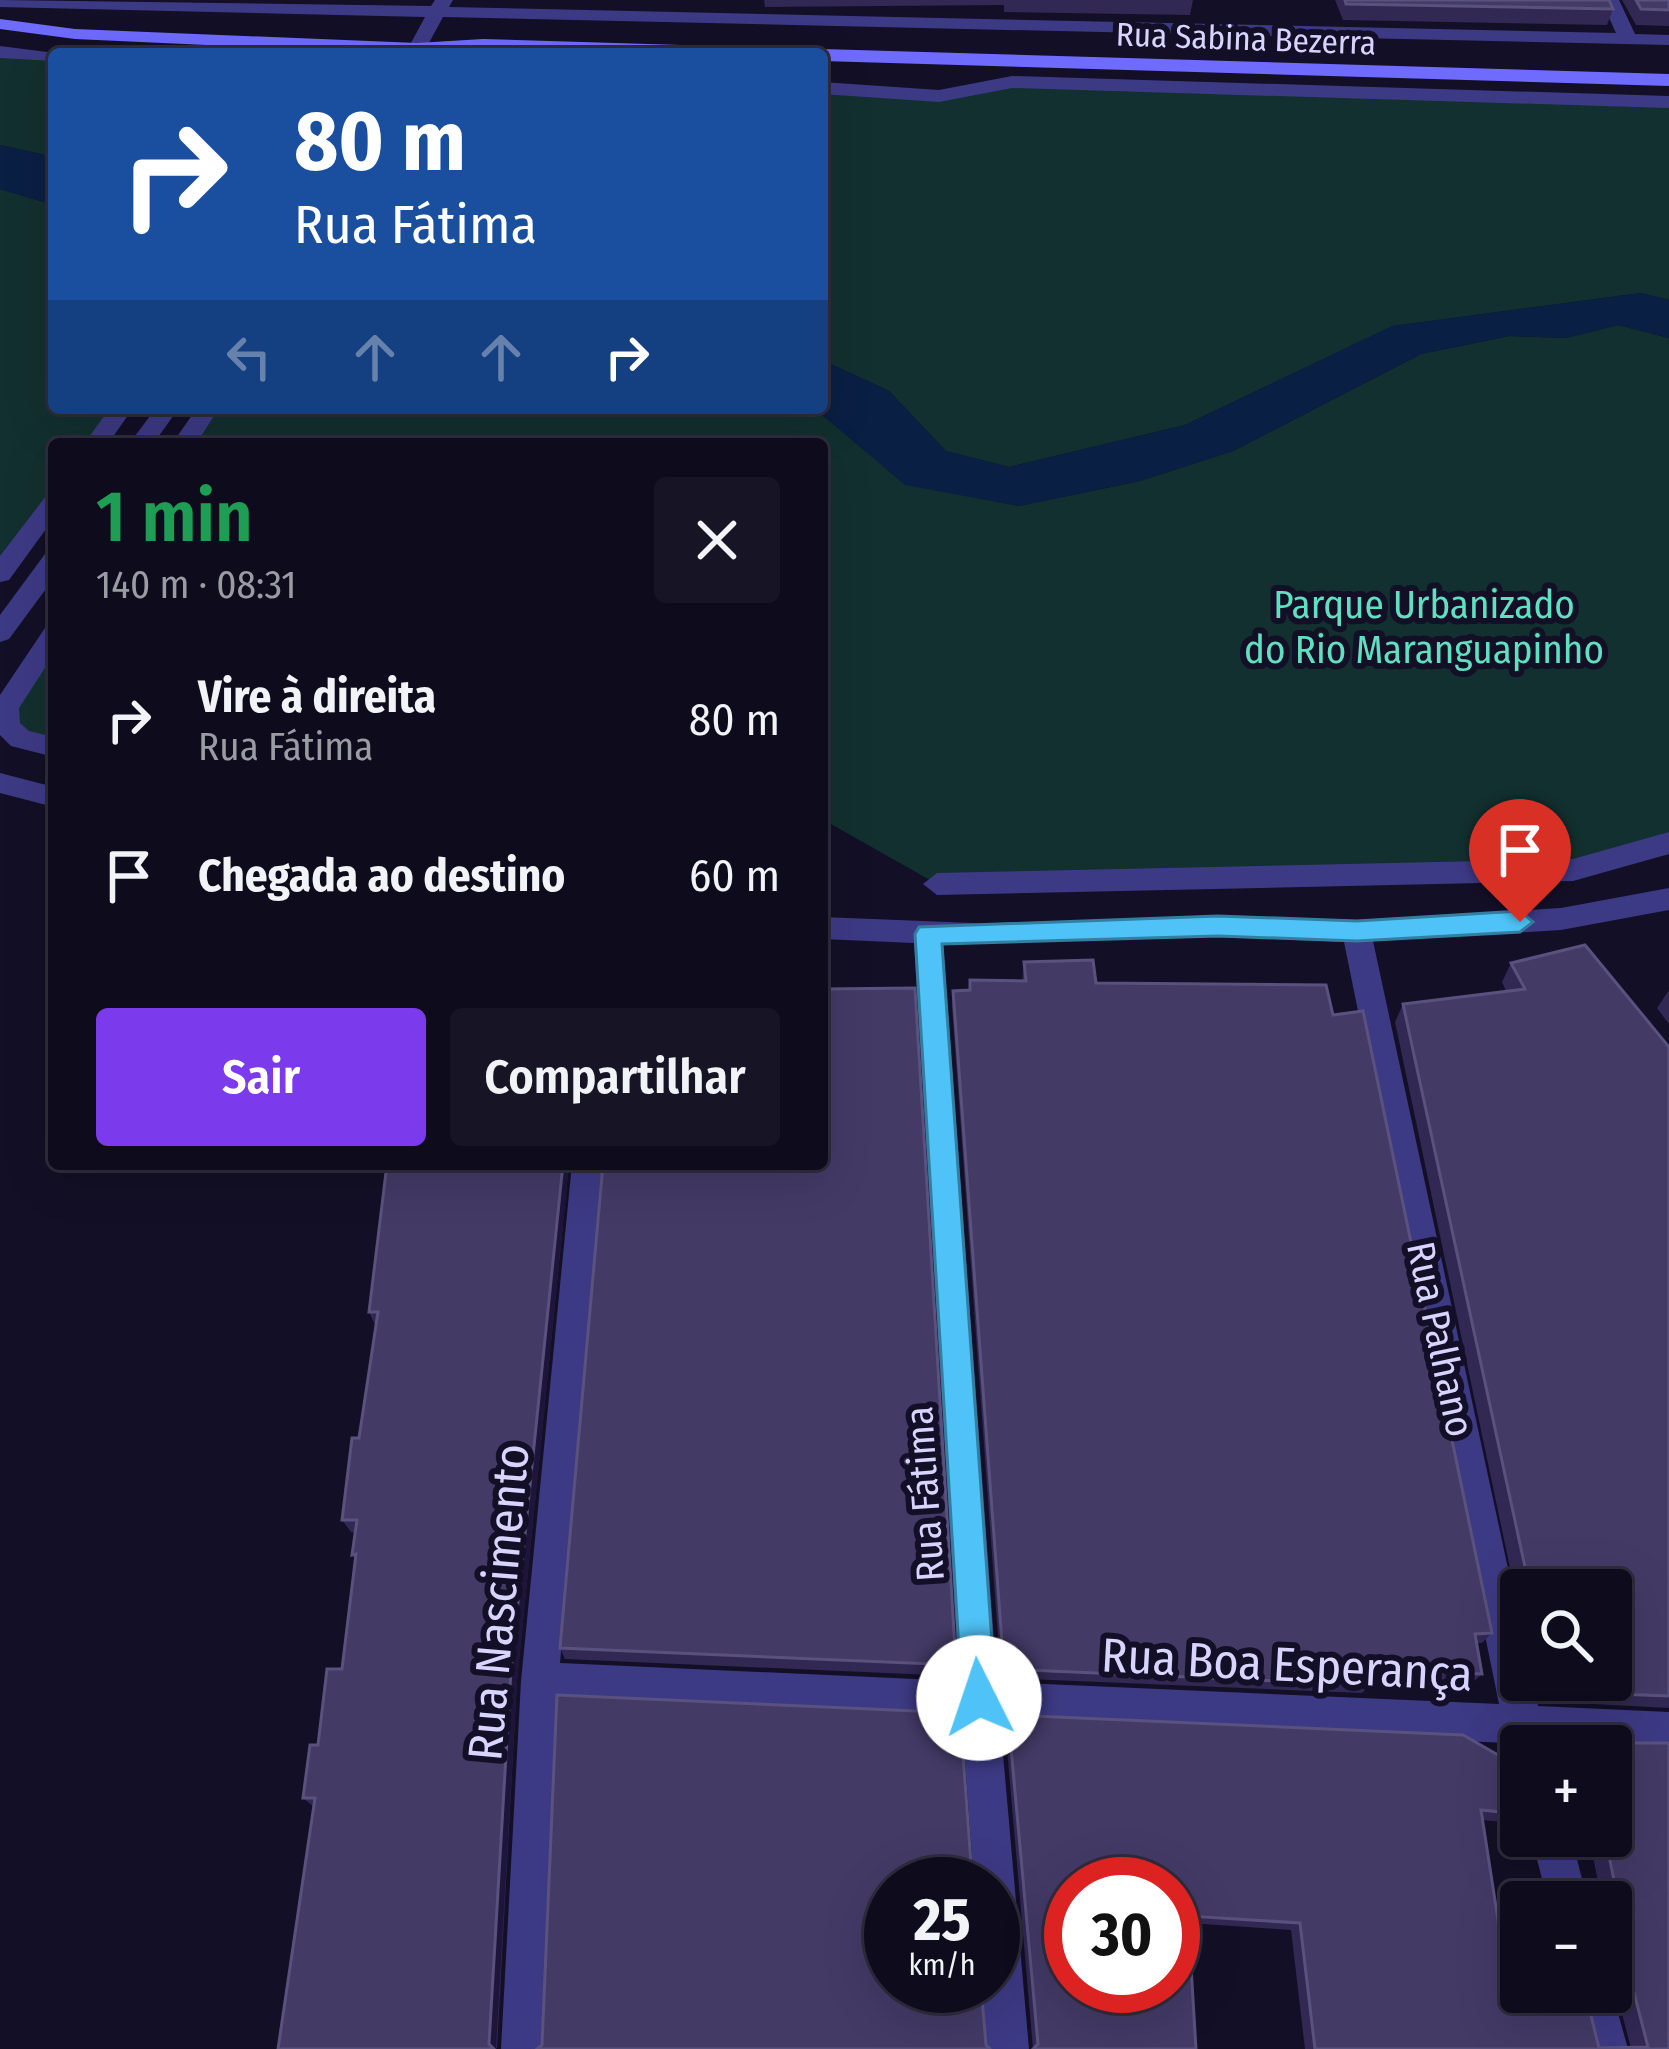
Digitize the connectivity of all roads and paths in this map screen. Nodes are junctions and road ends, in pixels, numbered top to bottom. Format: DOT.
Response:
graph roads {
  1 [pos="1098,0"];
  2 [pos="1610,0"];
  3 [pos="98,1"];
  4 [pos="0,2"];
  5 [pos="442,6"];
  6 [pos="706,9"];
  7 [pos="0,24"];
  8 [pos="1101,24"];
  9 [pos="75,34"];
  10 [pos="1628,39"];
  11 [pos="1669,40"];
  12 [pos="356,48"];
  13 [pos="418,48"];
  14 [pos="450,48"];
  15 [pos="582,48"];
  16 [pos="0,52"];
  17 [pos="48,55"];
  18 [pos="828,55"];
  19 [pos="1669,80"];
  20 [pos="828,88"];
  21 [pos="1669,101"];
  22 [pos="48,509"];
  23 [pos="48,568"];
  24 [pos="0,574"];
  25 [pos="0,633"];
  26 [pos="48,643"];
  27 [pos="48,746"];
  28 [pos="0,783"];
  29 [pos="48,795"];
  30 [pos="1669,843"];
  31 [pos="937,884"];
  32 [pos="1669,899"];
  33 [pos="1562,919"];
  34 [pos="828,928"];
  35 [pos="1357,931"];
  36 [pos="928,934"];
  37 [pos="1588,952"];
  38 [pos="587,1170"];
  39 [pos="540,1681"];
  40 [pos="979,1698"];
  41 [pos="1522,1725"];
  42 [pos="1669,1731"];
  43 [pos="1632,1733"];
  44 [pos="1500,1735"];
  45 [pos="1598,2013"];
  46 [pos="522,2049"];
  47 [pos="1008,2049"];
  48 [pos="1607,2049"];
  1 -- 8 [label="street"];
  2 -- 10 [label="street"];
  3 -- 4 [label="street"];
  3 -- 5 [label="street"];
  3 -- 9 [label="street"];
  5 -- 6 [label="street"];
  5 -- 13 [label="street"];
  6 -- 8 [label="street"];
  7 -- 9 [label="main road"];
  8 -- 10 [label="street"];
  9 -- 12 [label="main road"];
  10 -- 11 [label="street"];
  14 -- 15 [label="main road"];
  16 -- 17 [label="street"];
  18 -- 19 [label="main road, Rua Sabina Bezerra"];
  20 -- 21 [label="street"];
  22 -- 24 [label="street"];
  23 -- 25 [label="street"];
  26 -- 27 [label="street"];
  28 -- 29 [label="street"];
  30 -- 31 [label="street"];
  32 -- 33 [label="street"];
  33 -- 35 [label="street"];
  33 -- 37 [label="street"];
  34 -- 36 [label="street"];
  35 -- 36 [label="street"];
  35 -- 41 [label="street, Rua Palhano"];
  36 -- 40 [label="street, Rua Fátima"];
  38 -- 39 [label="street, Rua Nascimento"];
  39 -- 40 [label="street, Rua Boa Esperança"];
  39 -- 46 [label="street, Rua Nascimento"];
  40 -- 44 [label="street, Rua Boa Esperança"];
  40 -- 47 [label="street, Rua Fátima"];
  42 -- 43 [label="street, Rua Boa Esperança"];
  45 -- 48 [label="street"];
}
